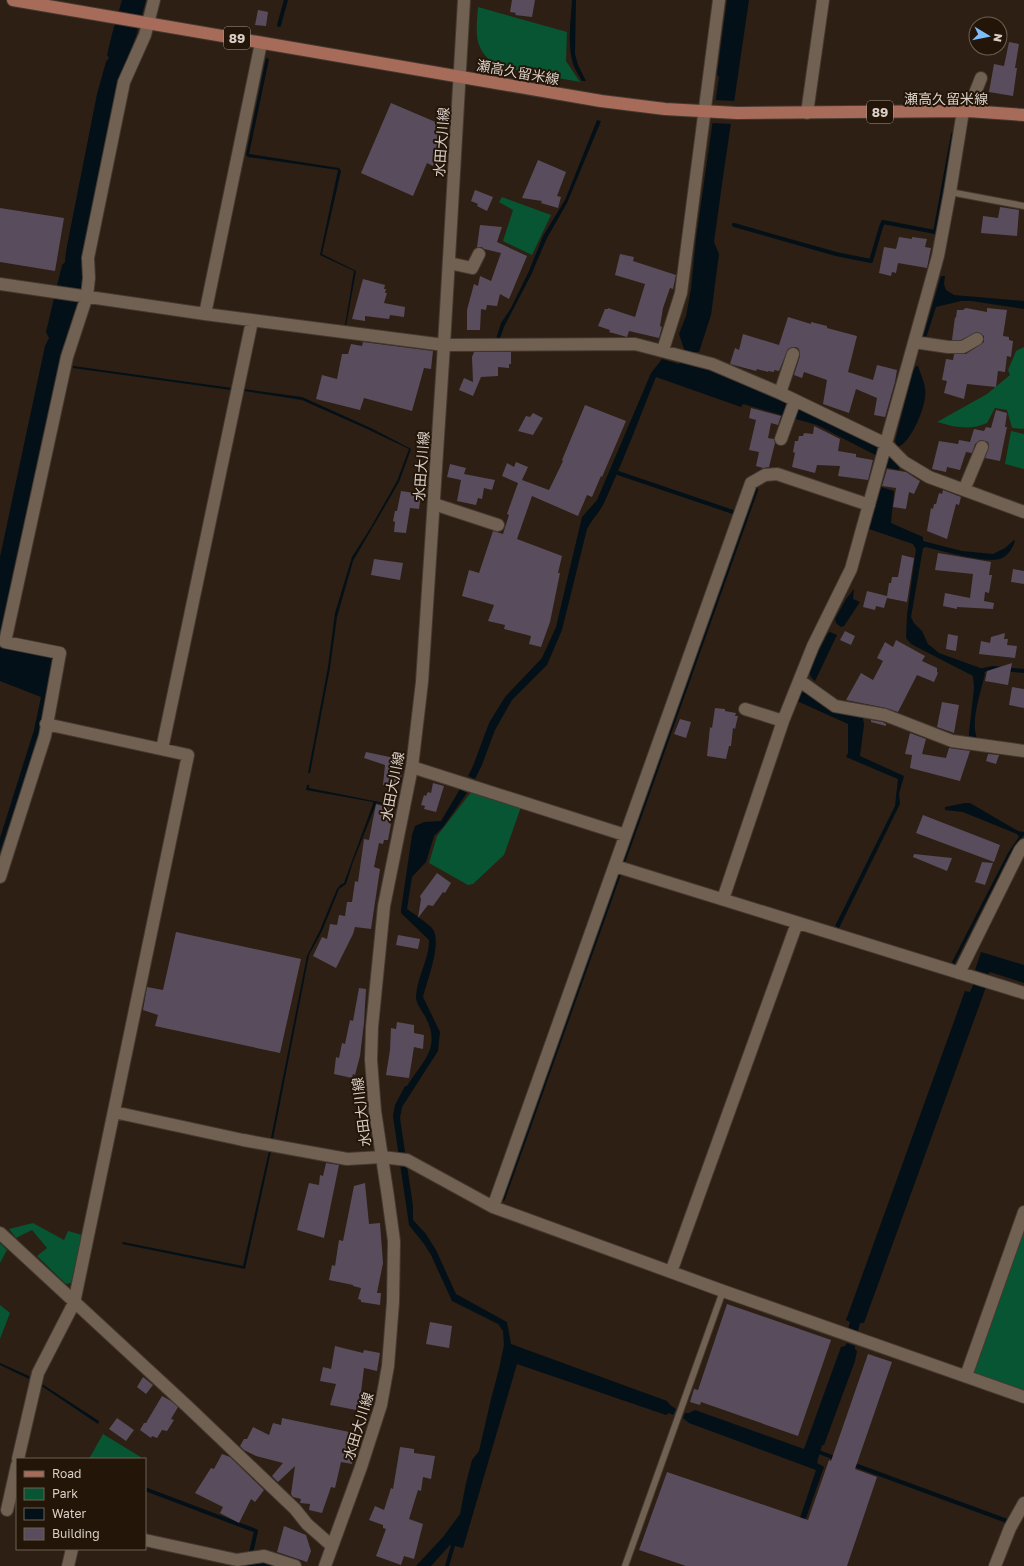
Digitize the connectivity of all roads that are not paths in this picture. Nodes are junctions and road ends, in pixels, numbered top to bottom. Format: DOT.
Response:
graph roads {
  1 [pos="13,0"];
  2 [pos="154,0"];
  3 [pos="464,0"];
  4 [pos="719,0"];
  5 [pos="823,0"];
  6 [pos="148,22"];
  7 [pos="261,43"];
  8 [pos="460,77"];
  9 [pos="981,78"];
  10 [pos="965,111"];
  11 [pos="706,112"];
  12 [pos="806,113"];
  13 [pos="1024,115"];
  14 [pos="950,192"];
  15 [pos="1024,206"];
  16 [pos="479,254"];
  17 [pos="449,264"];
  18 [pos="0,284"];
  19 [pos="85,296"];
  20 [pos="205,314"];
  21 [pos="252,320"];
  22 [pos="976,339"];
  23 [pos="914,342"];
  24 [pos="444,345"];
  25 [pos="663,350"];
  26 [pos="793,354"];
  27 [pos="780,393"];
  28 [pos="794,402"];
  29 [pos="781,439"];
  30 [pos="886,444"];
  31 [pos="982,447"];
  32 [pos="964,490"];
  33 [pos="434,504"];
  34 [pos="869,505"];
  35 [pos="1024,512"];
  36 [pos="498,525"];
  37 [pos="800,681"];
  38 [pos="745,709"];
  39 [pos="783,721"];
  40 [pos="46,724"];
  41 [pos="162,749"];
  42 [pos="1024,751"];
  43 [pos="412,767"];
  44 [pos="625,834"];
  45 [pos="1024,845"];
  46 [pos="614,866"];
  47 [pos="0,877"];
  48 [pos="723,899"];
  49 [pos="797,923"];
  50 [pos="959,973"];
  51 [pos="1024,994"];
  52 [pos="114,1112"];
  53 [pos="382,1157"];
  54 [pos="493,1207"];
  55 [pos="1024,1212"];
  56 [pos="0,1233"];
  57 [pos="671,1272"];
  58 [pos="723,1291"];
  59 [pos="74,1303"];
  60 [pos="966,1376"];
  61 [pos="1024,1397"];
  62 [pos="18,1458"];
  63 [pos="16,1470"];
  64 [pos="1024,1503"];
  65 [pos="8,1510"];
  66 [pos="146,1540"];
  67 [pos="332,1546"];
  68 [pos="72,1550"];
  69 [pos="68,1566"];
  70 [pos="295,1566"];
  71 [pos="325,1566"];
  72 [pos="625,1566"];
  73 [pos="995,1566"];
  1 -- 6 [label="main road, 瀬高久留米線 / 89"];
  2 -- 6 [label="street"];
  3 -- 8 [label="street, 水田大川線"];
  4 -- 11 [label="street"];
  5 -- 12 [label="street"];
  6 -- 7 [label="main road, 瀬高久留米線 / 89"];
  6 -- 19 [label="street"];
  7 -- 8 [label="main road, 瀬高久留米線 / 89"];
  7 -- 20 [label="street"];
  8 -- 11 [label="main road, 瀬高久留米線 / 89"];
  8 -- 17 [label="street, 水田大川線"];
  9 -- 10 [label="street"];
  10 -- 12 [label="main road, 瀬高久留米線 / 89"];
  10 -- 13 [label="main road, 瀬高久留米線 / 89"];
  10 -- 14 [label="street"];
  11 -- 12 [label="main road, 瀬高久留米線 / 89"];
  11 -- 25 [label="street"];
  14 -- 15 [label="lane"];
  14 -- 23 [label="street"];
  16 -- 17 [label="street"];
  17 -- 24 [label="street, 水田大川線"];
  18 -- 19 [label="street"];
  19 -- 20 [label="street"];
  19 -- 40 [label="street"];
  20 -- 21 [label="street"];
  21 -- 24 [label="street"];
  21 -- 41 [label="street"];
  22 -- 23 [label="street"];
  23 -- 30 [label="street"];
  24 -- 25 [label="street"];
  24 -- 33 [label="street, 水田大川線"];
  25 -- 27 [label="street"];
  26 -- 27 [label="street"];
  27 -- 28 [label="street"];
  28 -- 29 [label="street"];
  28 -- 30 [label="street"];
  30 -- 32 [label="street"];
  30 -- 34 [label="street"];
  31 -- 32 [label="street"];
  32 -- 35 [label="street"];
  33 -- 36 [label="street"];
  33 -- 43 [label="street, 水田大川線"];
  34 -- 37 [label="street"];
  34 -- 44 [label="street"];
  37 -- 39 [label="street"];
  37 -- 42 [label="street"];
  38 -- 39 [label="street"];
  39 -- 48 [label="street"];
  40 -- 41 [label="street"];
  40 -- 47 [label="street"];
  41 -- 52 [label="street"];
  43 -- 44 [label="street"];
  43 -- 53 [label="street, 水田大川線"];
  44 -- 46 [label="street"];
  45 -- 50 [label="street"];
  46 -- 48 [label="street"];
  46 -- 54 [label="street"];
  48 -- 49 [label="street"];
  49 -- 50 [label="street"];
  49 -- 57 [label="street"];
  50 -- 51 [label="street"];
  52 -- 53 [label="street"];
  52 -- 59 [label="street"];
  53 -- 54 [label="street"];
  53 -- 67 [label="street, 水田大川線"];
  54 -- 57 [label="street"];
  55 -- 60 [label="street"];
  56 -- 59 [label="street"];
  57 -- 58 [label="street"];
  58 -- 60 [label="street"];
  58 -- 72 [label="lane"];
  59 -- 62 [label="street"];
  59 -- 67 [label="street"];
  60 -- 61 [label="street"];
  63 -- 65 [label="street"];
  64 -- 73 [label="street"];
  66 -- 70 [label="street"];
  67 -- 71 [label="street, 水田大川線"];
  68 -- 69 [label="street"];
}
